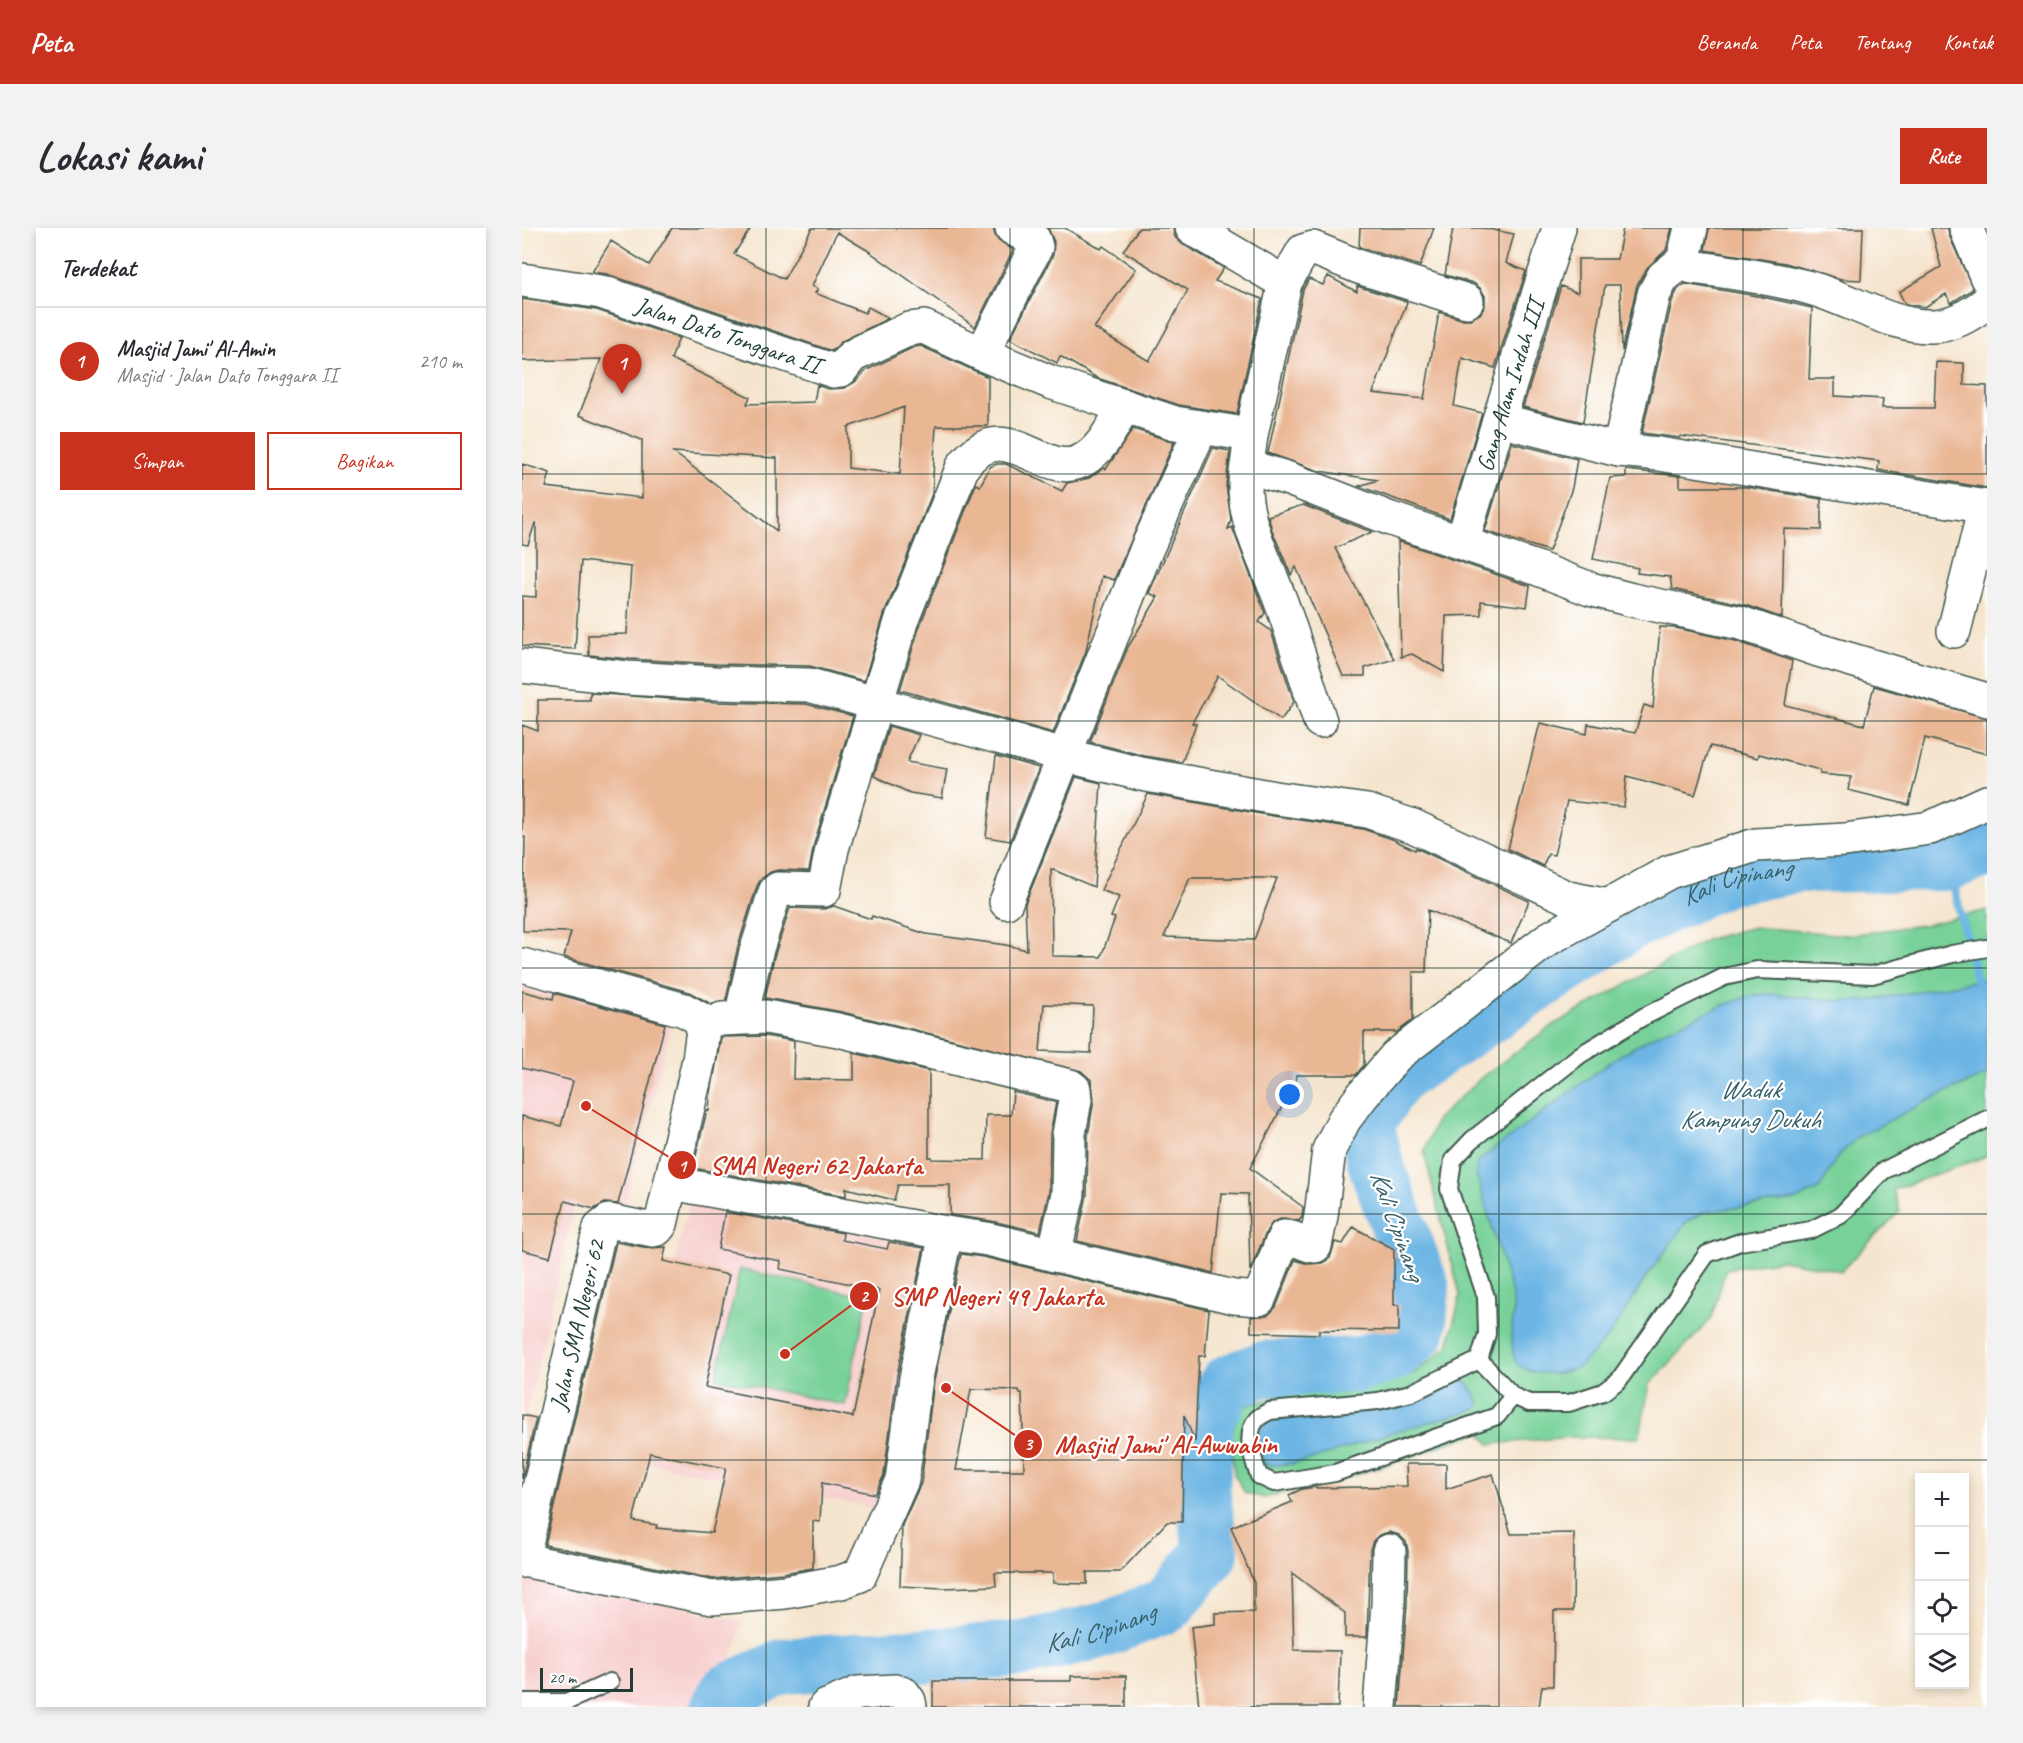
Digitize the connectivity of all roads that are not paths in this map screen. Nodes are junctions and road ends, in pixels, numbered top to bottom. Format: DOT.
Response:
graph roads {
  1 [pos="1012,228"];
  2 [pos="1192,228"];
  3 [pos="1691,228"];
  4 [pos="1966,228"];
  5 [pos="1556,229"];
  6 [pos="1683,261"];
  7 [pos="1987,278"];
  8 [pos="522,280"];
  9 [pos="1285,283"];
  10 [pos="1467,301"];
  11 [pos="1987,302"];
  12 [pos="982,354"];
  13 [pos="1125,406"];
  14 [pos="1499,420"];
  15 [pos="1201,428"];
  16 [pos="1619,450"];
  17 [pos="1249,451"];
  18 [pos="1986,507"];
  19 [pos="1462,543"];
  20 [pos="1954,631"];
  21 [pos="522,666"];
  22 [pos="1987,700"];
  23 [pos="876,702"];
  24 [pos="1320,721"];
  25 [pos="1064,755"];
  26 [pos="1987,802"];
  27 [pos="1006,902"];
  28 [pos="1608,906"];
  29 [pos="1987,948"];
  30 [pos="522,965"];
  31 [pos="741,1017"];
  32 [pos="704,1021"];
  33 [pos="1987,1119"];
  34 [pos="671,1183"];
  35 [pos="946,1233"];
  36 [pos="1054,1255"];
  37 [pos="1479,1360"];
  38 [pos="1512,1396"];
  39 [pos="1389,1551"];
  40 [pos="522,1561"];
  41 [pos="610,1682"];
  42 [pos="522,1702"];
  43 [pos="825,1707"];
  44 [pos="910,1707"];
  45 [pos="1380,1707"];
  1 -- 12 [label="street"];
  2 -- 9 [label="street"];
  3 -- 6 [label="street"];
  4 -- 7 [label="street"];
  5 -- 14 [label="street, Gang Alam Indah III"];
  6 -- 11 [label="street"];
  6 -- 16 [label="street"];
  8 -- 12 [label="street, Jalan Dato Tonggara II"];
  9 -- 10 [label="street"];
  9 -- 17 [label="street"];
  12 -- 13 [label="street"];
  13 -- 15 [label="street"];
  13 -- 23 [label="street"];
  14 -- 16 [label="street"];
  14 -- 19 [label="street, Gang Alam Indah III"];
  15 -- 17 [label="street"];
  15 -- 25 [label="street"];
  16 -- 18 [label="street"];
  17 -- 19 [label="street"];
  17 -- 24 [label="street"];
  18 -- 20 [label="street"];
  19 -- 22 [label="street"];
  21 -- 23 [label="street"];
  23 -- 25 [label="street"];
  23 -- 31 [label="street"];
  25 -- 27 [label="street"];
  25 -- 28 [label="street"];
  26 -- 28 [label="street"];
  28 -- 36 [label="street"];
  29 -- 37 [label="lane"];
  30 -- 32 [label="street"];
  31 -- 32 [label="street"];
  31 -- 36 [label="street"];
  32 -- 34 [label="street, Jalan SMA Negeri 62"];
  33 -- 38 [label="lane"];
  34 -- 35 [label="street"];
  34 -- 40 [label="street, Jalan SMA Negeri 62"];
  35 -- 36 [label="street"];
  35 -- 40 [label="street"];
  37 -- 38 [label="lane"];
  37 -- 38 [label="lane"];
  39 -- 45 [label="street"];
  41 -- 42 [label="lane"];
  43 -- 44 [label="street"];
}
